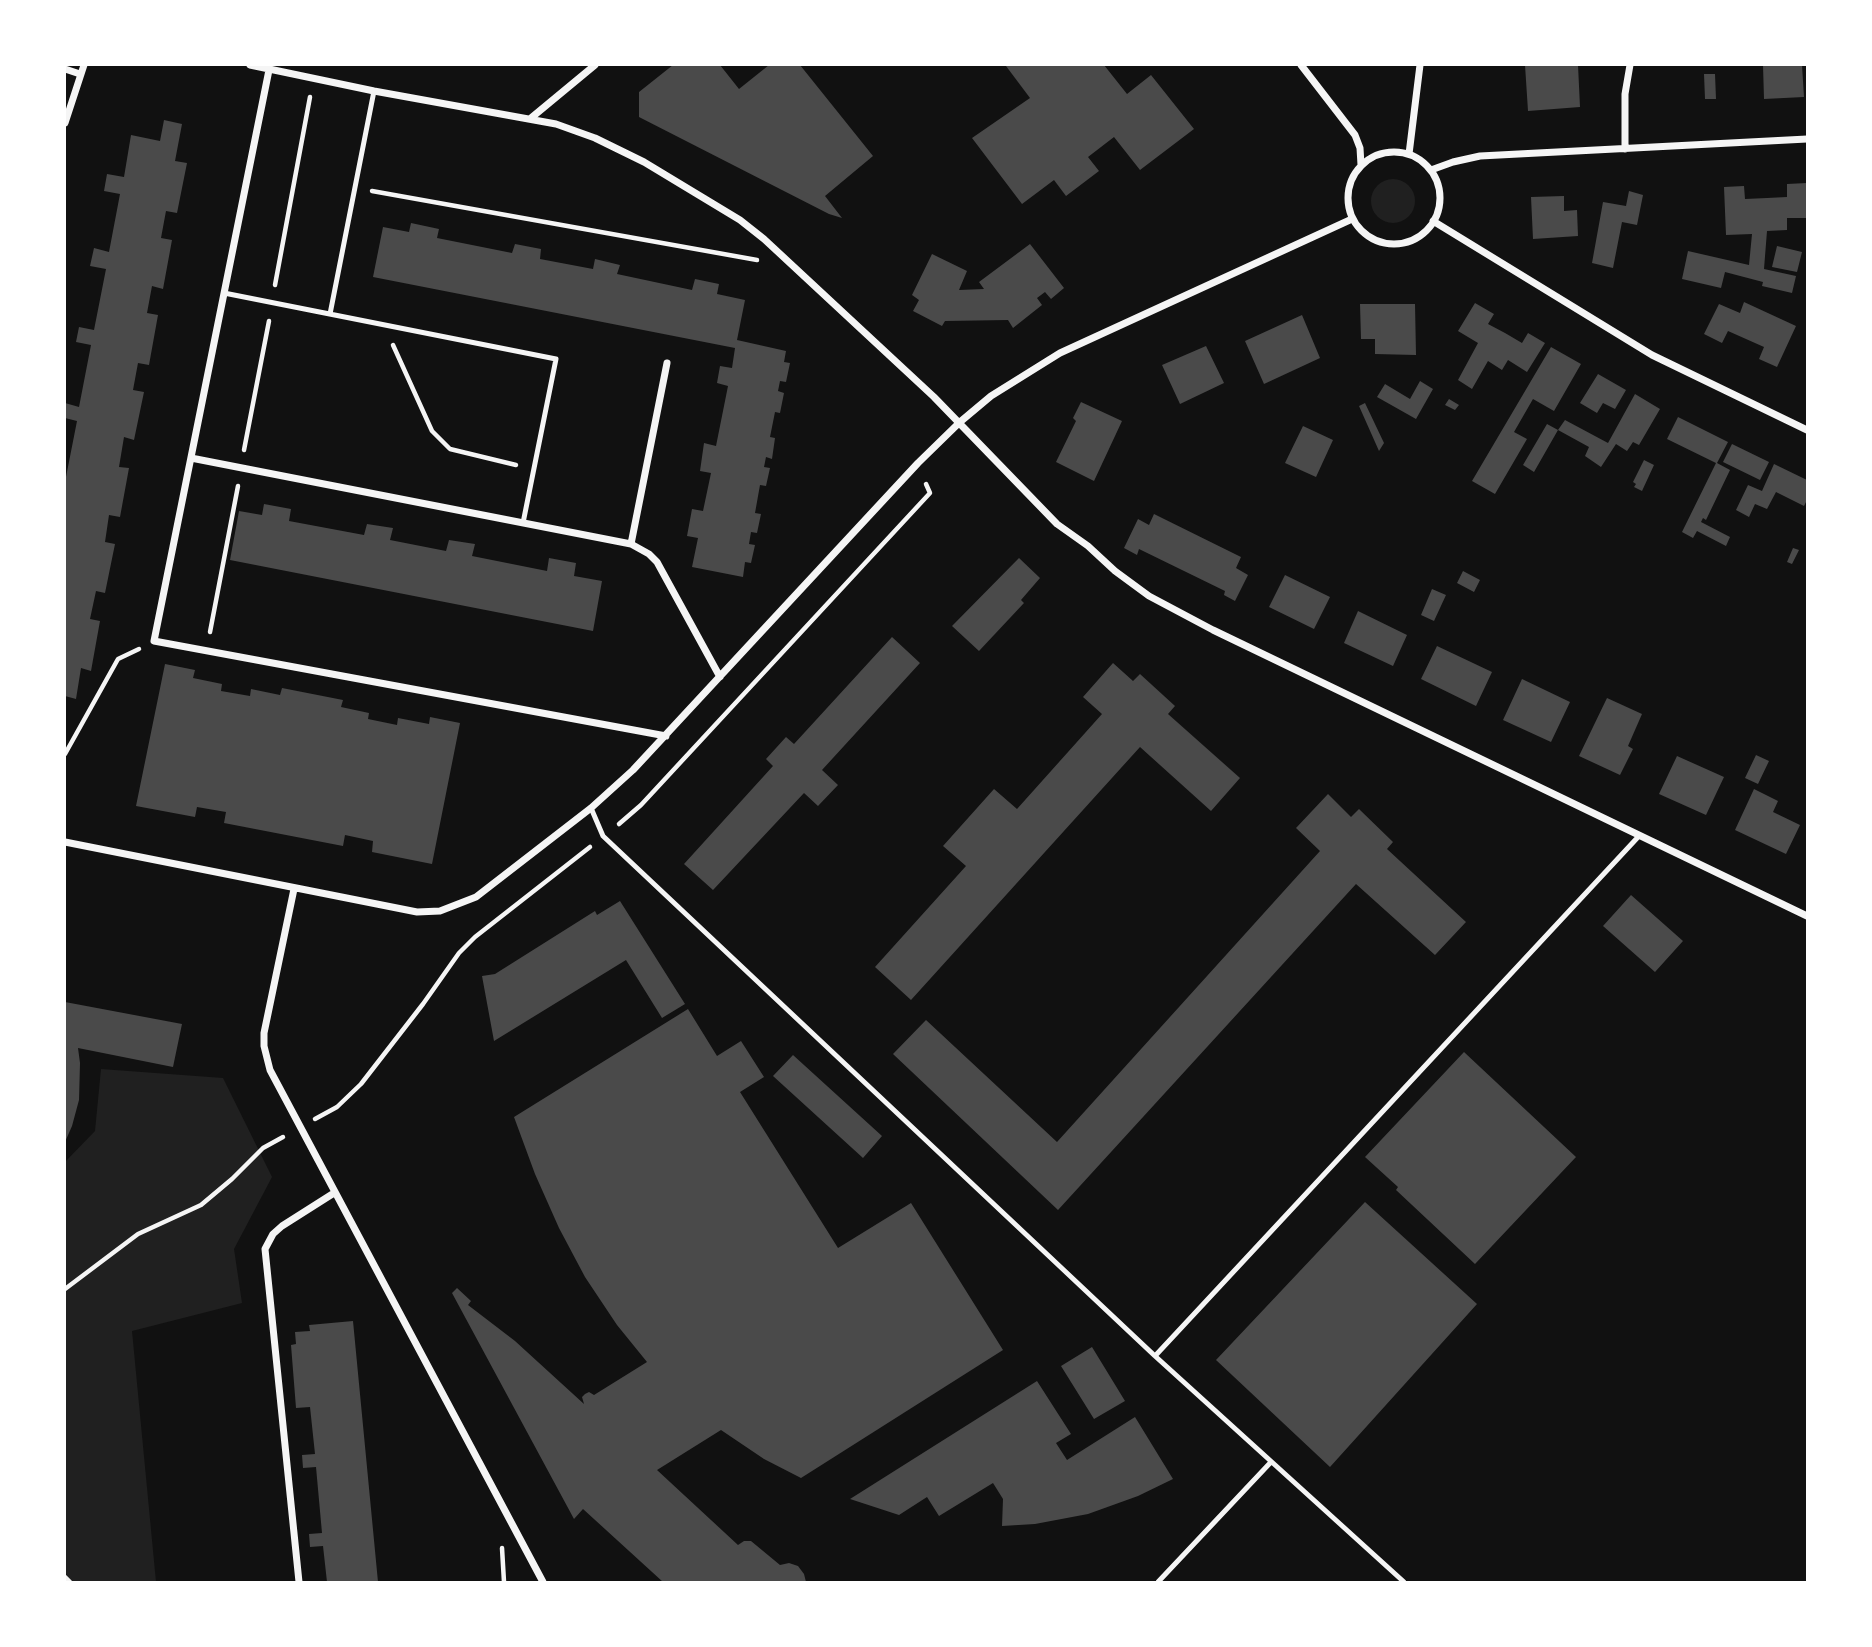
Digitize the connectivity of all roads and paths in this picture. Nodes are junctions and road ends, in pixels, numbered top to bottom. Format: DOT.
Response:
graph roads {
  1 [pos="84,65"];
  2 [pos="250,65"];
  3 [pos="595,65"];
  4 [pos="1301,65"];
  5 [pos="1420,65"];
  6 [pos="1630,65"];
  7 [pos="65,69"];
  8 [pos="269,70"];
  9 [pos="80,74"];
  10 [pos="314,79"];
  11 [pos="374,91"];
  12 [pos="531,118"];
  13 [pos="65,123"];
  14 [pos="1807,139"];
  15 [pos="1625,149"];
  16 [pos="1409,154"];
  17 [pos="1361,165"];
  18 [pos="1431,170"];
  19 [pos="355,188"];
  20 [pos="1352,219"];
  21 [pos="1433,221"];
  22 [pos="795,267"];
  23 [pos="224,293"];
  24 [pos="272,303"];
  25 [pos="330,314"];
  26 [pos="384,325"];
  27 [pos="667,363"];
  28 [pos="960,422"];
  29 [pos="1807,430"];
  30 [pos="191,458"];
  31 [pos="918,463"];
  32 [pos="241,468"];
  33 [pos="534,469"];
  34 [pos="523,523"];
  35 [pos="631,544"];
  36 [pos="154,641"];
  37 [pos="207,650"];
  38 [pos="720,677"];
  39 [pos="666,736"];
  40 [pos="65,754"];
  41 [pos="591,808"];
  42 [pos="603,836"];
  43 [pos="1639,836"];
  44 [pos="65,842"];
  45 [pos="294,889"];
  46 [pos="1807,916"];
  47 [pos="300,1128"];
  48 [pos="334,1192"];
  49 [pos="65,1289"];
  50 [pos="1155,1356"];
  51 [pos="1271,1462"];
  52 [pos="65,1577"];
  53 [pos="69,1582"];
  54 [pos="299,1582"];
  55 [pos="543,1582"];
  56 [pos="1158,1582"];
  57 [pos="1404,1582"];
  1 -- 9 [label="street"];
  2 -- 8 [label="street"];
  3 -- 12 [label="street"];
  4 -- 17 [label="street"];
  5 -- 16 [label="street"];
  6 -- 15 [label="street"];
  7 -- 9 [label="street"];
  8 -- 10 [label="street"];
  8 -- 23 [label="street"];
  9 -- 13 [label="street"];
  10 -- 11 [label="street"];
  10 -- 24 [label="path"];
  11 -- 12 [label="street"];
  11 -- 19 [label="lane"];
  12 -- 22 [label="street"];
  14 -- 15 [label="street"];
  15 -- 18 [label="street"];
  16 -- 17 [label="street"];
  16 -- 18 [label="street"];
  17 -- 20 [label="street"];
  18 -- 21 [label="street"];
  19 -- 22 [label="path"];
  19 -- 25 [label="lane"];
  20 -- 21 [label="street"];
  20 -- 28 [label="street"];
  21 -- 29 [label="street"];
  22 -- 28 [label="street"];
  23 -- 24 [label="lane"];
  23 -- 30 [label="street"];
  24 -- 25 [label="lane"];
  24 -- 32 [label="path"];
  25 -- 26 [label="lane"];
  26 -- 33 [label="path"];
  26 -- 33 [label="lane"];
  27 -- 35 [label="street"];
  28 -- 31 [label="street"];
  28 -- 43 [label="street"];
  30 -- 32 [label="street"];
  30 -- 36 [label="street"];
  31 -- 38 [label="street"];
  31 -- 42 [label="path"];
  32 -- 34 [label="street"];
  32 -- 37 [label="path"];
  33 -- 34 [label="lane"];
  34 -- 35 [label="street"];
  35 -- 38 [label="street"];
  36 -- 37 [label="street"];
  36 -- 40 [label="path"];
  37 -- 39 [label="street"];
  38 -- 39 [label="street"];
  39 -- 41 [label="street"];
  41 -- 42 [label="lane"];
  41 -- 45 [label="street"];
  42 -- 47 [label="path"];
  42 -- 50 [label="lane"];
  43 -- 46 [label="street"];
  43 -- 50 [label="lane"];
  44 -- 45 [label="street"];
  45 -- 47 [label="street"];
  47 -- 48 [label="street"];
  47 -- 49 [label="path"];
  48 -- 54 [label="street"];
  48 -- 55 [label="street"];
  50 -- 51 [label="lane"];
  51 -- 56 [label="lane"];
  51 -- 57 [label="lane"];
  52 -- 53 [label="path"];
}
